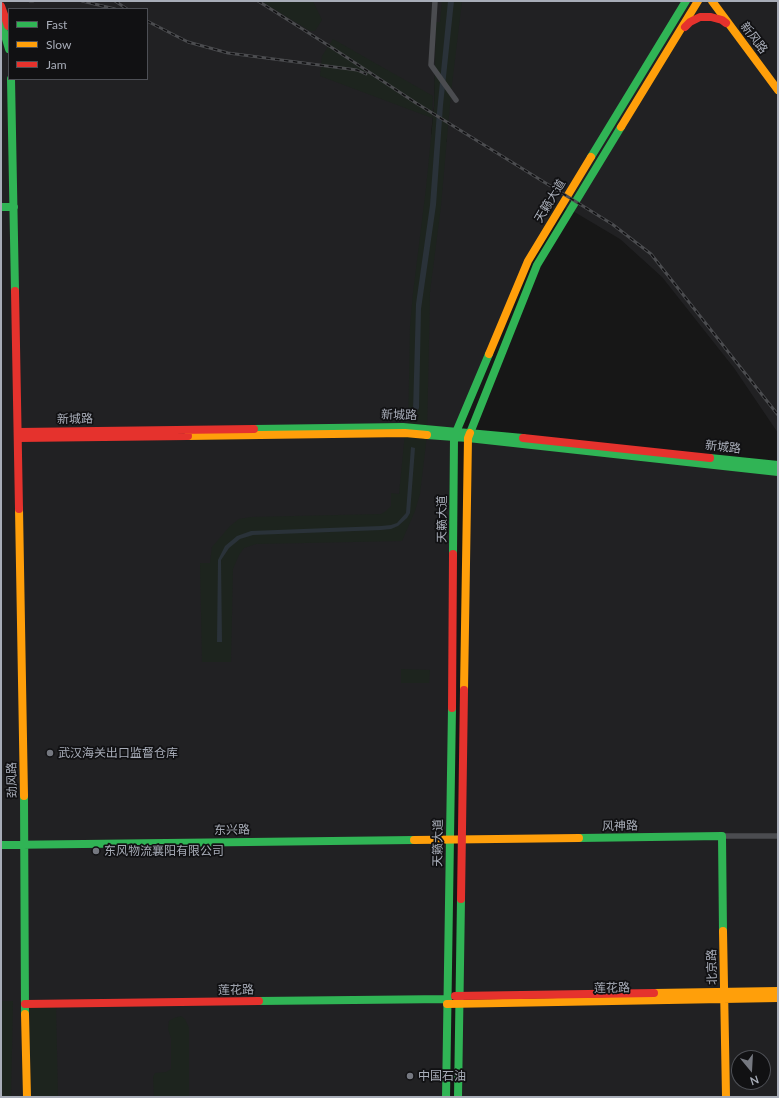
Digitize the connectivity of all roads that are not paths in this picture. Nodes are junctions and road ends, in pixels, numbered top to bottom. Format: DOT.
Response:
graph roads {
  1 [pos="435,1"];
  2 [pos="686,1"];
  3 [pos="698,1"];
  4 [pos="712,1"];
  5 [pos="718,1"];
  6 [pos="1,6"];
  7 [pos="1,22"];
  8 [pos="731,27"];
  9 [pos="8,28"];
  10 [pos="679,33"];
  11 [pos="6,45"];
  12 [pos="11,80"];
  13 [pos="16,80"];
  14 [pos="778,81"];
  15 [pos="778,90"];
  16 [pos="456,100"];
  17 [pos="1,207"];
  18 [pos="14,207"];
  19 [pos="455,434"];
  20 [pos="20,435"];
  21 [pos="469,435"];
  22 [pos="778,465"];
  23 [pos="778,472"];
  24 [pos="722,836"];
  25 [pos="778,836"];
  26 [pos="450,839"];
  27 [pos="463,840"];
  28 [pos="27,844"];
  29 [pos="1,845"];
  30 [pos="778,991"];
  31 [pos="724,995"];
  32 [pos="778,998"];
  33 [pos="448,1000"];
  34 [pos="459,1000"];
  35 [pos="27,1004"];
  36 [pos="27,1097"];
  37 [pos="31,1097"];
  38 [pos="446,1097"];
  39 [pos="458,1097"];
  40 [pos="726,1097"];
  1 -- 16 [label="street"];
  2 -- 19 [label="street, 天籁大道"];
  3 -- 10 [label="street, 天籁大道"];
  4 -- 8 [label="street, 新风路"];
  5 -- 14 [label="street, 新风路"];
  6 -- 9 [label="street"];
  7 -- 11 [label="street"];
  8 -- 10 [label="street"];
  8 -- 15 [label="street, 新风路"];
  10 -- 21 [label="street, 天籁大道"];
  12 -- 18 [label="street, 劲风路"];
  13 -- 20 [label="street, 劲风路"];
  17 -- 18 [label="street"];
  18 -- 20 [label="street, 劲风路"];
  19 -- 20 [label="street, 新城路"];
  19 -- 21 [label="street, 新城路"];
  19 -- 26 [label="street, 天籁大道"];
  20 -- 28 [label="street, 劲风路"];
  21 -- 22 [label="street, 新城路"];
  21 -- 23 [label="street, 新城路"];
  21 -- 27 [label="street, 天籁大道"];
  24 -- 25 [label="street, 风神路"];
  24 -- 27 [label="street, 风神路"];
  24 -- 31 [label="street, 北京路"];
  26 -- 27 [label="street, 东兴路"];
  26 -- 28 [label="street, 东兴路"];
  26 -- 33 [label="street, 天籁大道"];
  27 -- 34 [label="street, 天籁大道"];
  28 -- 29 [label="street, 东兴路"];
  28 -- 35 [label="street, 劲风路"];
  30 -- 31 [label="street, 莲花路"];
  31 -- 32 [label="street, 莲花路"];
  31 -- 34 [label="street, 莲花路"];
  31 -- 40 [label="street, 北京路"];
  33 -- 34 [label="street, 莲花路"];
  33 -- 35 [label="street, 莲花路"];
  33 -- 38 [label="street, 天籁大道"];
  34 -- 39 [label="street, 天籁大道"];
  35 -- 36 [label="street, 劲风路"];
  35 -- 37 [label="street, 劲风路"];
}
